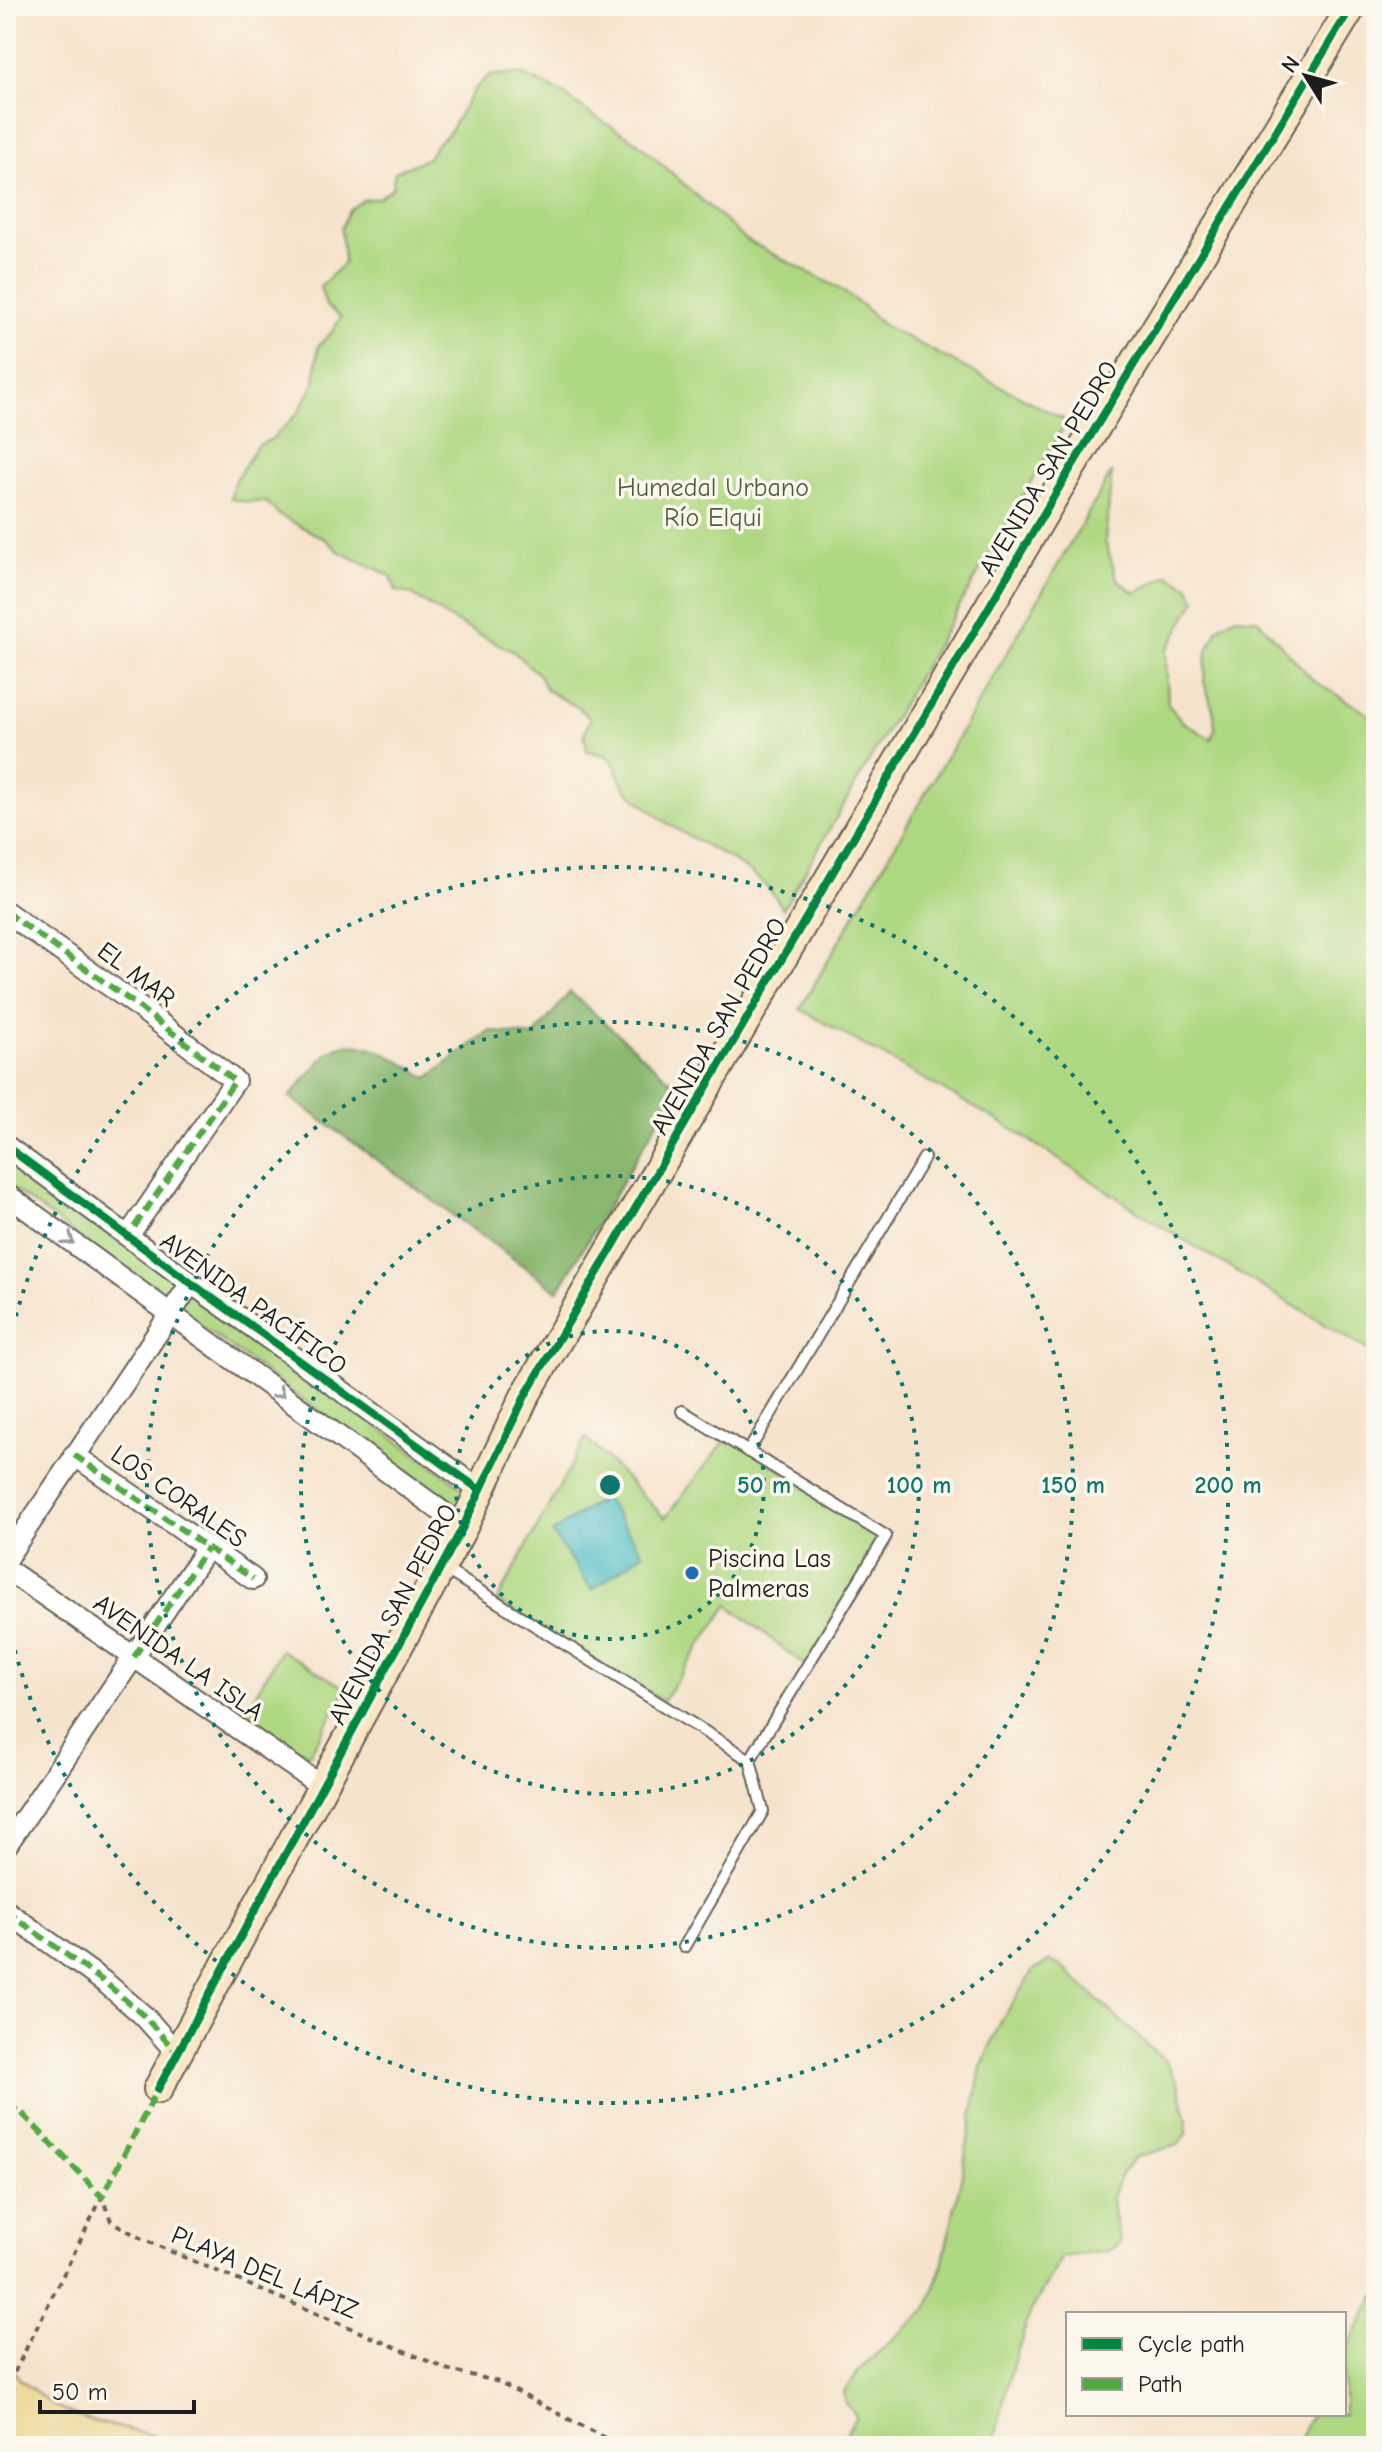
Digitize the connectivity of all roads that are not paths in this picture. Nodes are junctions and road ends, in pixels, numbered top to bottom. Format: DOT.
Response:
graph roads {
  1 [pos="1352,6"];
  2 [pos="6,912"];
  3 [pos="6,1146"];
  4 [pos="924,1158"];
  5 [pos="6,1194"];
  6 [pos="128,1236"];
  7 [pos="191,1283"];
  8 [pos="170,1314"];
  9 [pos="682,1411"];
  10 [pos="748,1452"];
  11 [pos="74,1455"];
  12 [pos="480,1490"];
  13 [pos="463,1527"];
  14 [pos="207,1548"];
  15 [pos="6,1559"];
  16 [pos="442,1567"];
  17 [pos="6,1569"];
  18 [pos="253,1579"];
  19 [pos="134,1657"];
  20 [pos="750,1760"];
  21 [pos="323,1787"];
  22 [pos="6,1846"];
  23 [pos="6,1911"];
  24 [pos="684,1947"];
  25 [pos="177,2053"];
  26 [pos="158,2089"];
  1 -- 12 [label="street, AVENIDA SAN PEDRO"];
  2 -- 6 [label="street, EL MAR"];
  3 -- 6 [label="street, AVENIDA PACÍFICO"];
  4 -- 10 [label="lane"];
  5 -- 8 [label="street, one-way"];
  6 -- 7 [label="street, AVENIDA PACÍFICO"];
  7 -- 8 [label="street, LOS CORALES"];
  7 -- 12 [label="street, AVENIDA PACÍFICO"];
  8 -- 11 [label="street, LOS CORALES"];
  8 -- 13 [label="street, one-way"];
  9 -- 10 [label="lane"];
  10 -- 20 [label="lane"];
  11 -- 14 [label="street, LOS CORALES"];
  11 -- 15 [label="street, LOS CORALES"];
  12 -- 13 [label="street, AVENIDA SAN PEDRO"];
  13 -- 16 [label="street, AVENIDA SAN PEDRO"];
  14 -- 18 [label="street, LOS CORALES"];
  14 -- 19 [label="street"];
  16 -- 20 [label="lane"];
  16 -- 21 [label="street, AVENIDA SAN PEDRO"];
  17 -- 19 [label="street, AVENIDA LA ISLA"];
  19 -- 21 [label="street, AVENIDA LA ISLA"];
  19 -- 22 [label="street"];
  20 -- 24 [label="lane"];
  21 -- 25 [label="street, AVENIDA SAN PEDRO"];
  23 -- 25 [label="street"];
  25 -- 26 [label="street, AVENIDA SAN PEDRO"];
}
